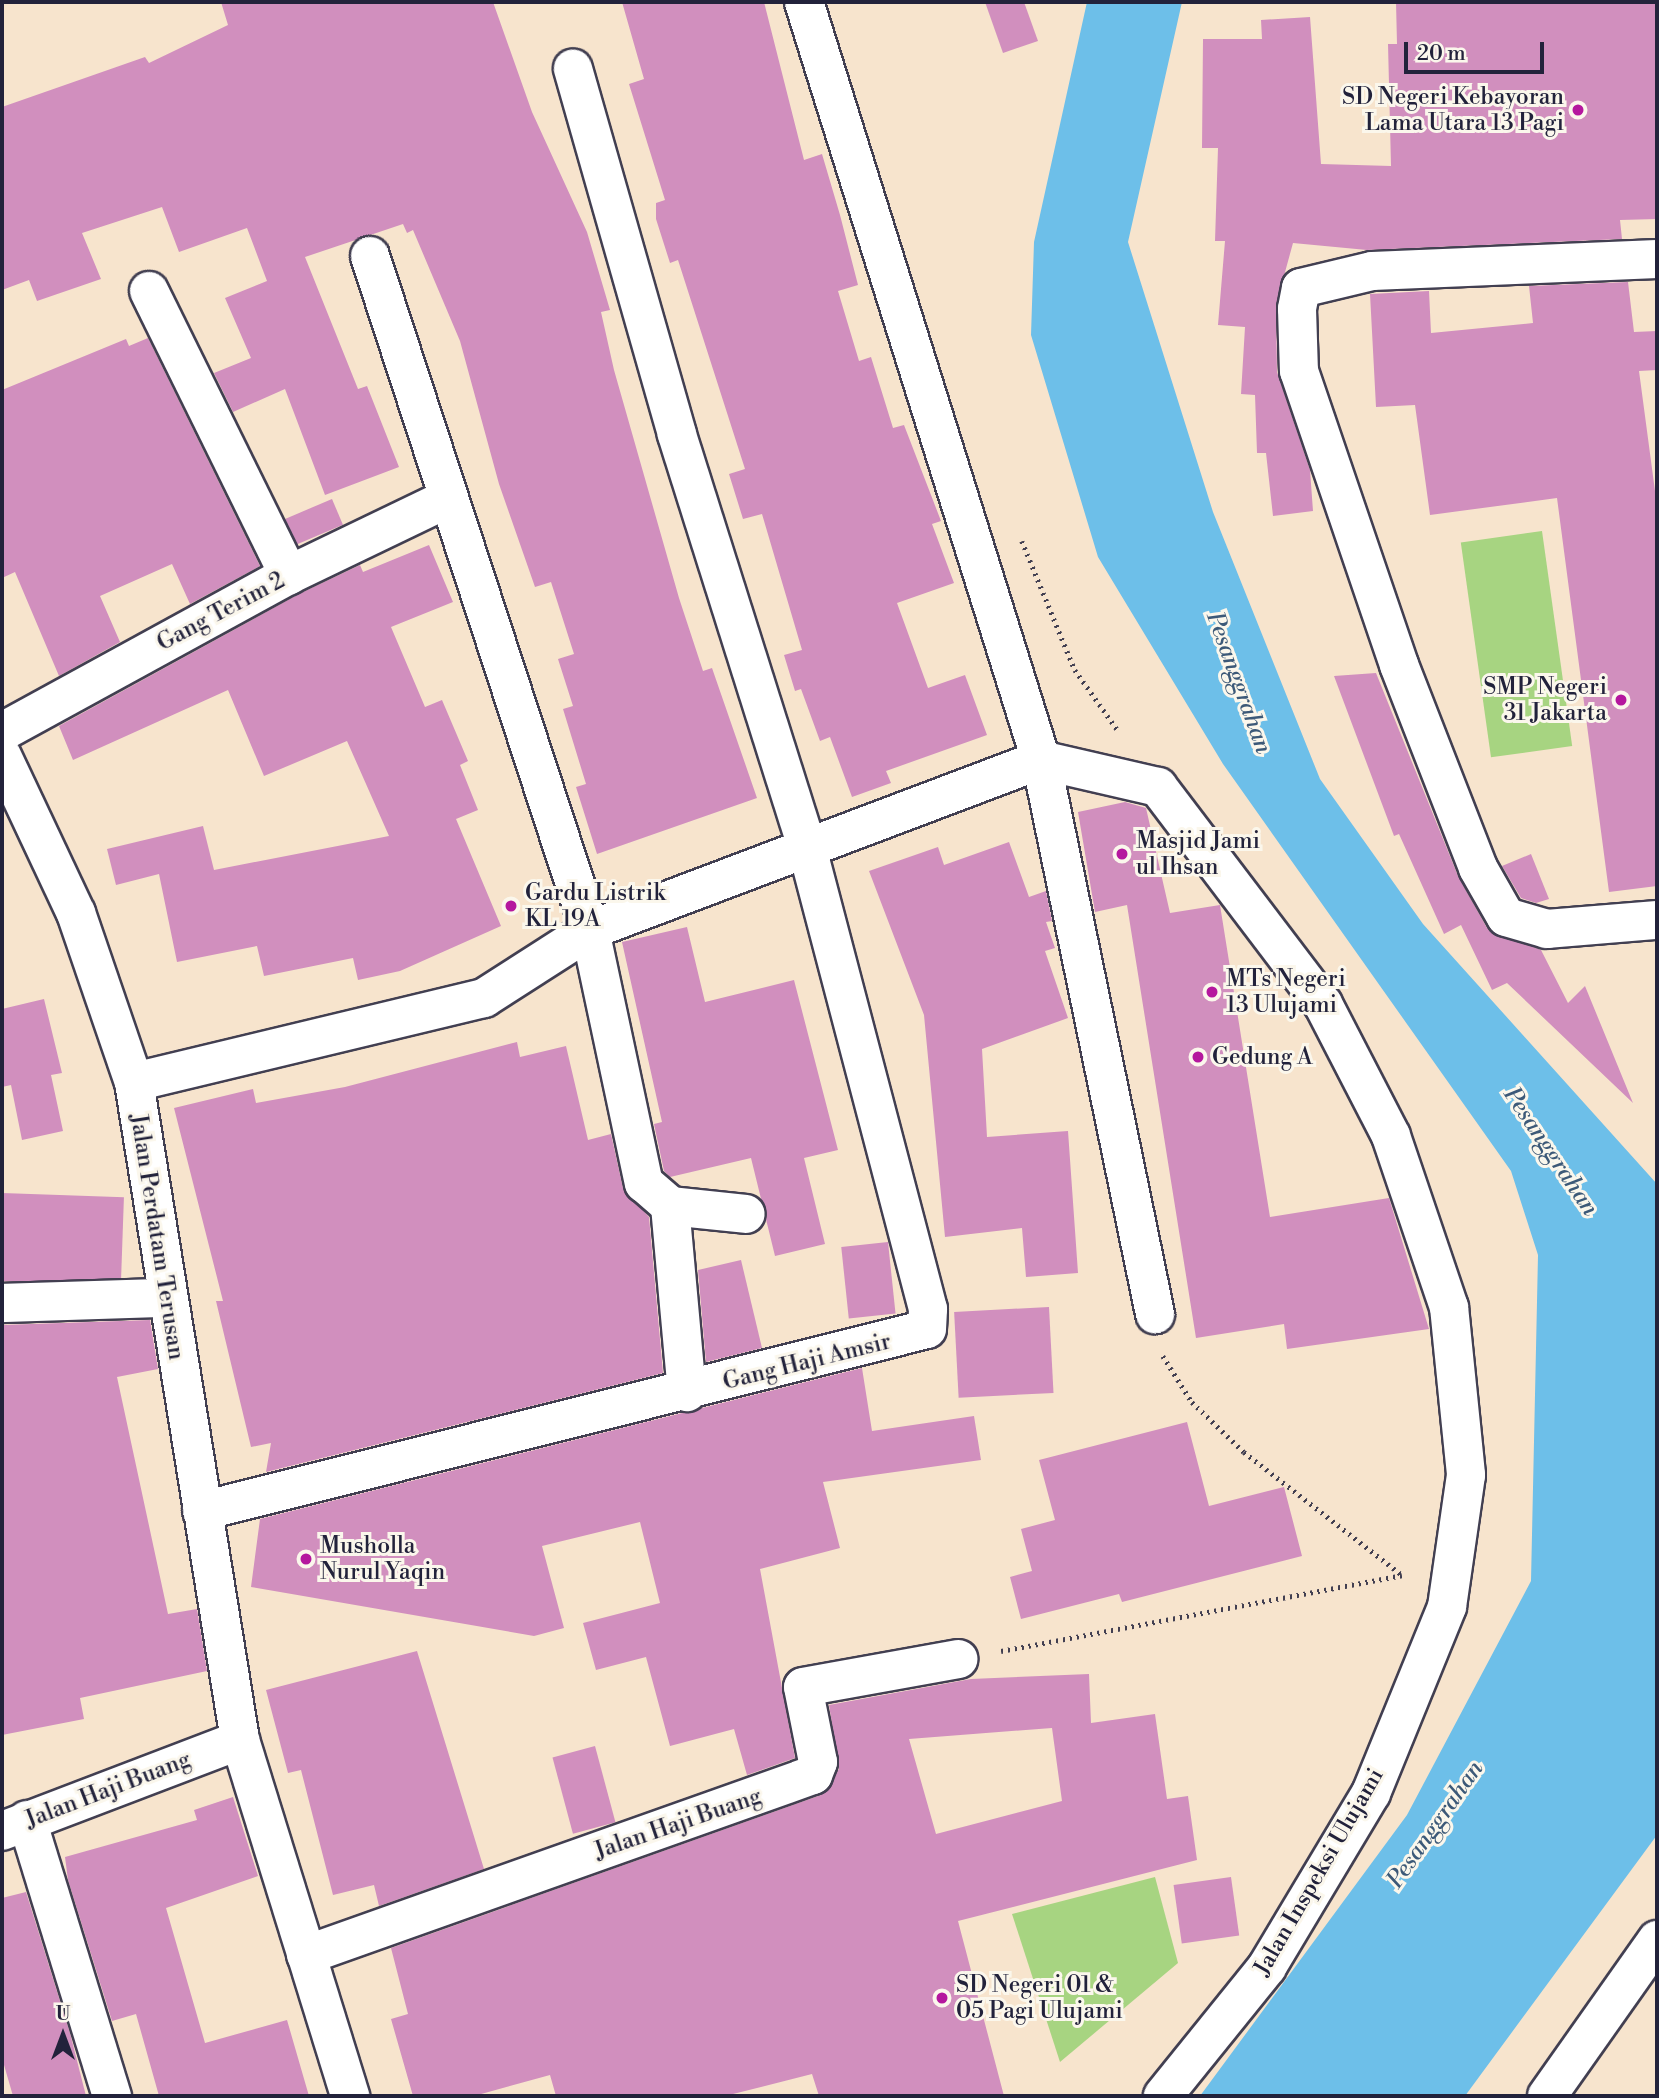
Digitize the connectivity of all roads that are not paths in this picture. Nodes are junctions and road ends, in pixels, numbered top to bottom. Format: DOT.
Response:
graph roads {
  1 [pos="804,2"];
  2 [pos="573,69"];
  3 [pos="370,256"];
  4 [pos="1657,259"];
  5 [pos="149,291"];
  6 [pos="445,500"];
  7 [pos="289,575"];
  8 [pos="2,732"];
  9 [pos="2,756"];
  10 [pos="1041,760"];
  11 [pos="16,821"];
  12 [pos="807,847"];
  13 [pos="1657,920"];
  14 [pos="590,930"];
  15 [pos="134,1082"];
  16 [pos="670,1206"];
  17 [pos="746,1214"];
  18 [pos="164,1298"];
  19 [pos="2,1303"];
  20 [pos="1155,1314"];
  21 [pos="687,1392"];
  22 [pos="202,1511"];
  23 [pos="959,1659"];
  24 [pos="240,1740"];
  25 [pos="15,1825"];
  26 [pos="1657,1940"];
  27 [pos="306,1955"];
  28 [pos="112,2096"];
  29 [pos="349,2096"];
  30 [pos="1163,2096"];
  31 [pos="1547,2096"];
  1 -- 10 [label="street"];
  2 -- 12 [label="street"];
  3 -- 6 [label="street"];
  4 -- 13 [label="street"];
  5 -- 7 [label="street"];
  6 -- 7 [label="street, Gang Terim 2"];
  6 -- 14 [label="street"];
  7 -- 8 [label="street, Gang Terim 2"];
  9 -- 11 [label="street, Jalan Perdatam Terusan"];
  10 -- 12 [label="street"];
  10 -- 20 [label="street"];
  10 -- 30 [label="street, Jalan Inspeksi Ulujami"];
  11 -- 15 [label="street, Jalan Perdatam Terusan"];
  12 -- 14 [label="street"];
  12 -- 21 [label="street, Gang Haji Amsir"];
  14 -- 15 [label="street"];
  14 -- 16 [label="street"];
  15 -- 18 [label="street, Jalan Perdatam Terusan"];
  16 -- 17 [label="street"];
  16 -- 21 [label="street"];
  18 -- 19 [label="street"];
  18 -- 22 [label="street, Jalan Perdatam Terusan"];
  21 -- 22 [label="street, Gang Haji Amsir"];
  22 -- 24 [label="street, Jalan Perdatam Terusan"];
  23 -- 27 [label="street, Jalan Haji Buang"];
  24 -- 25 [label="street, Jalan Haji Buang"];
  24 -- 27 [label="street"];
  25 -- 28 [label="street"];
  26 -- 31 [label="street"];
  27 -- 29 [label="street"];
}
